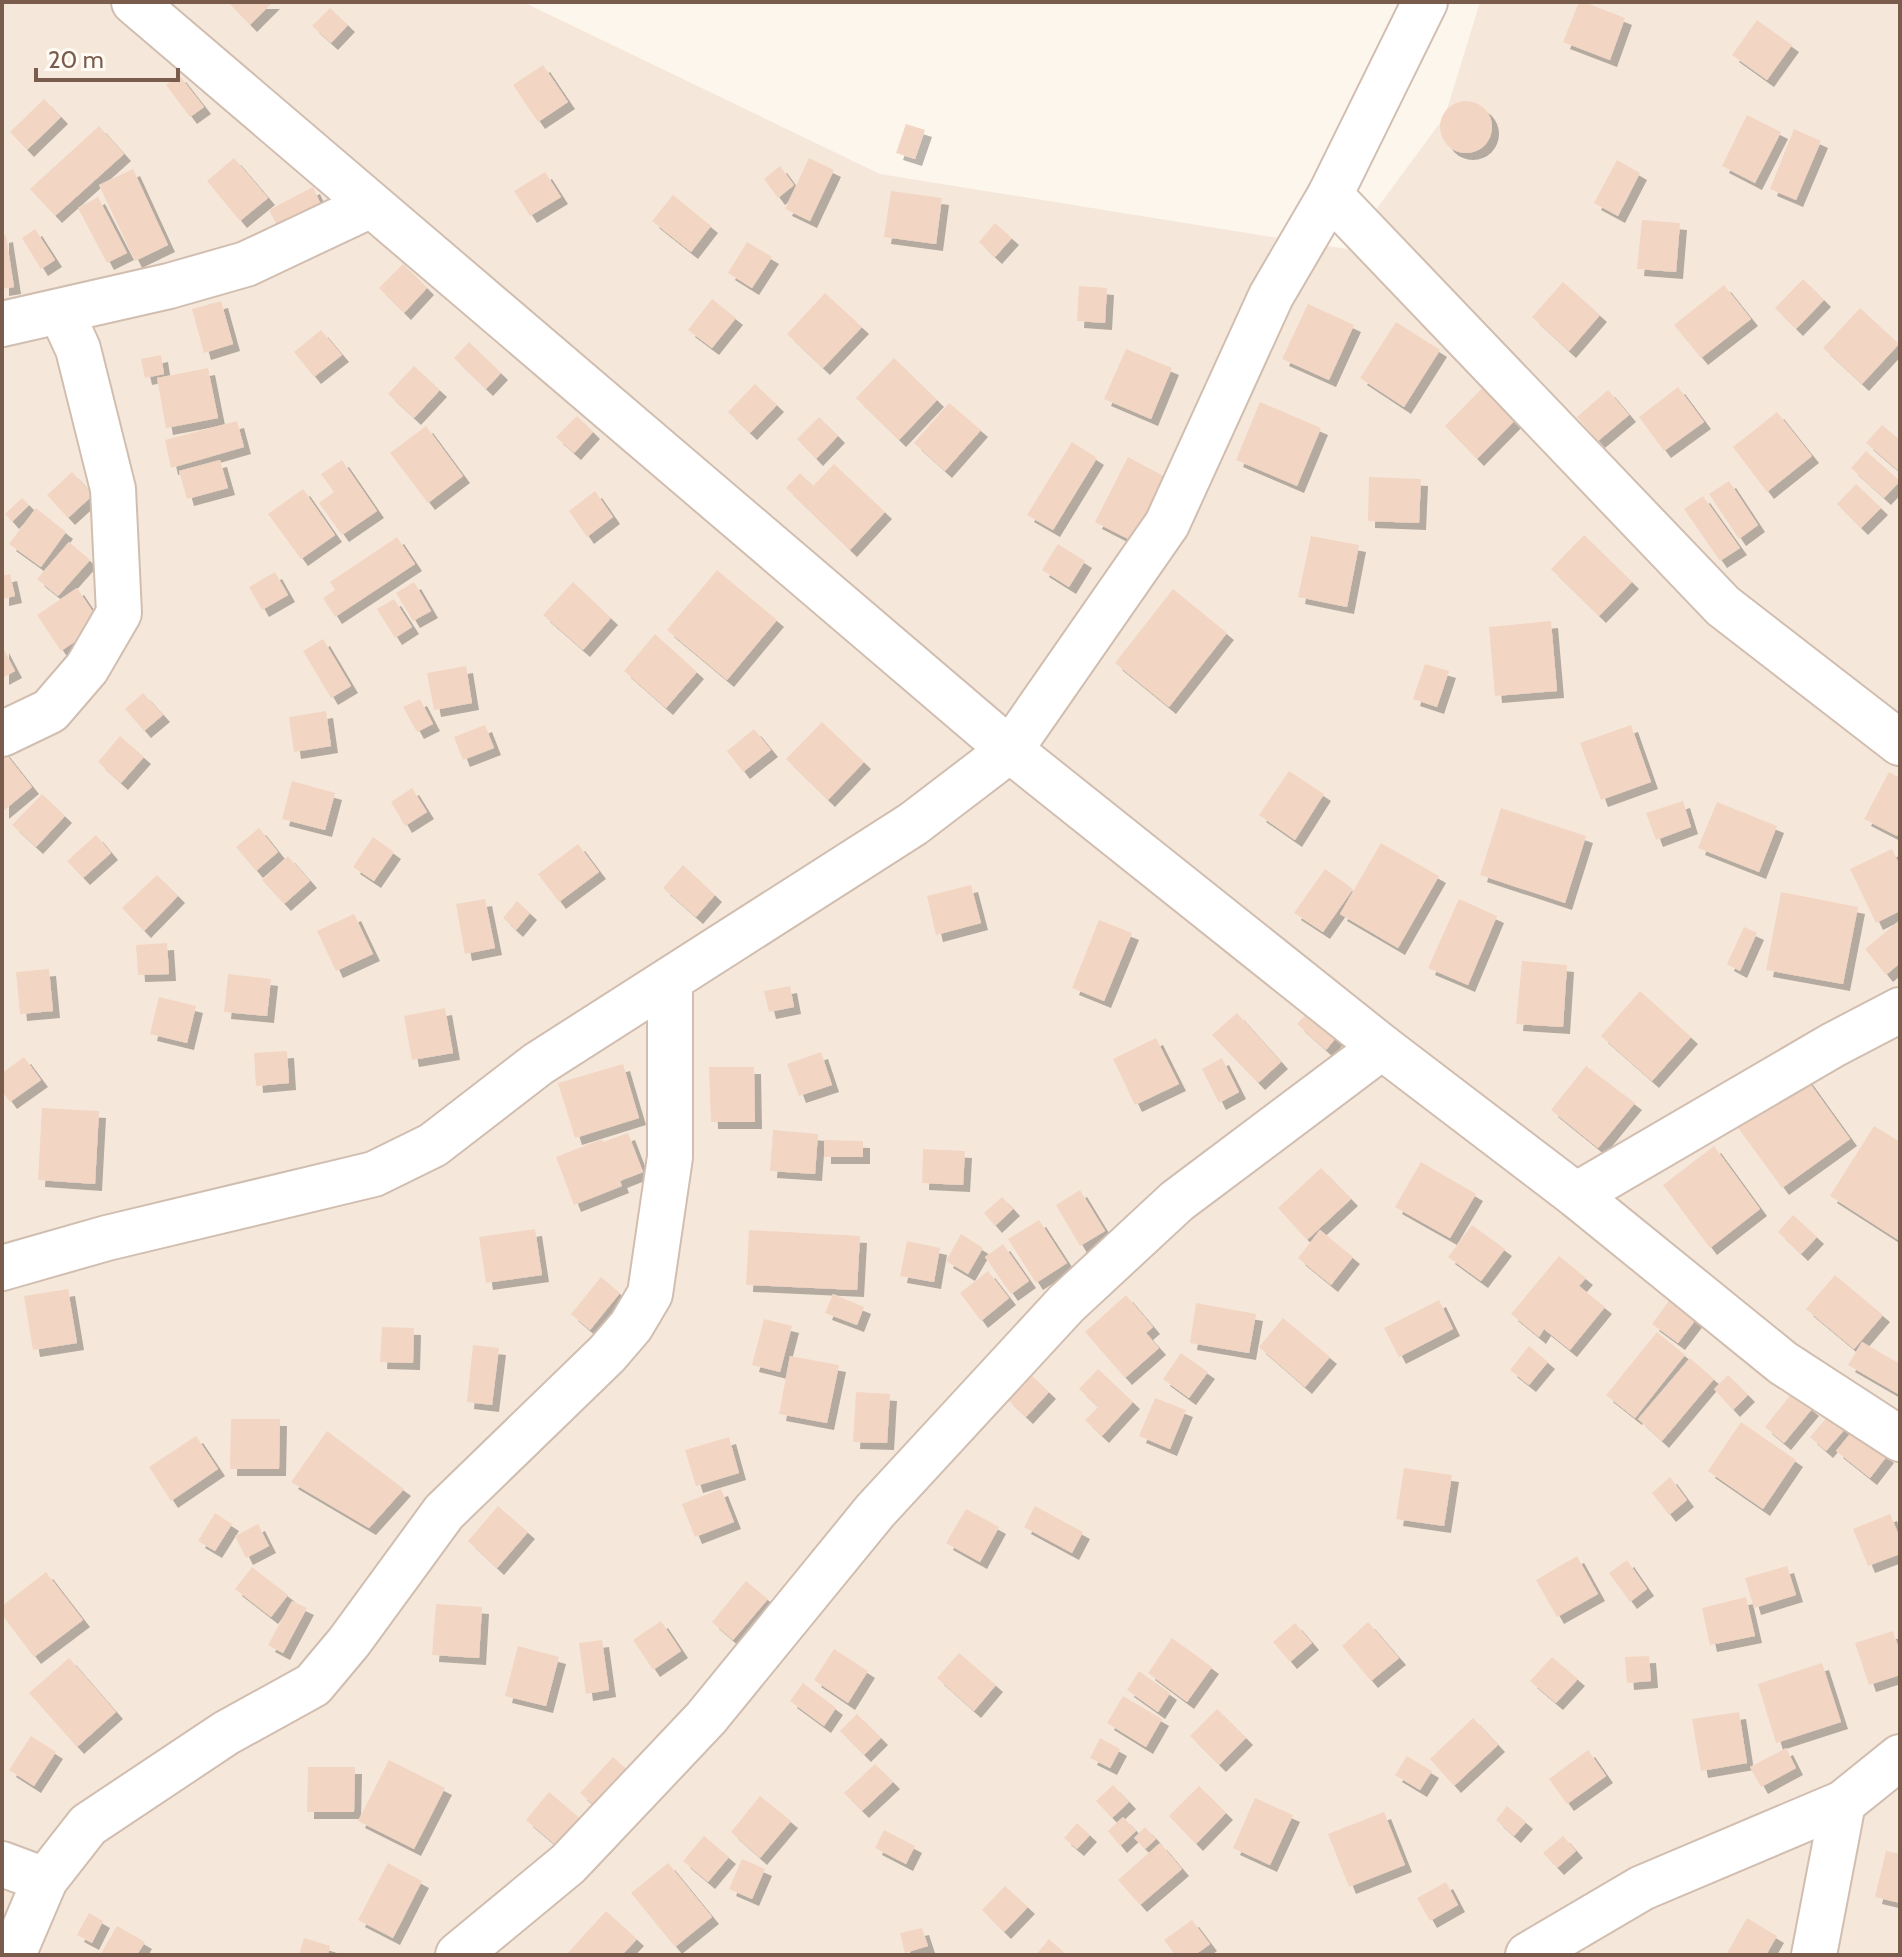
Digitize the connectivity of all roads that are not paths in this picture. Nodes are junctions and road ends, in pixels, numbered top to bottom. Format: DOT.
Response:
graph roads {
  1 [pos="134,2"];
  2 [pos="1425,2"];
  3 [pos="1330,195"];
  4 [pos="371,205"];
  5 [pos="61,312"];
  6 [pos="2,324"];
  7 [pos="2,734"];
  8 [pos="1900,743"];
  9 [pos="1010,750"];
  10 [pos="670,980"];
  11 [pos="1900,1010"];
  12 [pos="1382,1047"];
  13 [pos="1576,1195"];
  14 [pos="2,1268"];
  15 [pos="1900,1439"];
  16 [pos="1900,1757"];
  17 [pos="1843,1803"];
  18 [pos="2,1864"];
  19 [pos="45,1880"];
  20 [pos="13,1955"];
  21 [pos="458,1955"];
  22 [pos="1528,1955"];
  23 [pos="1814,1955"];
  1 -- 4 [label="street"];
  2 -- 3 [label="street"];
  3 -- 8 [label="street"];
  3 -- 9 [label="street"];
  4 -- 5 [label="street"];
  4 -- 9 [label="street"];
  5 -- 6 [label="street"];
  5 -- 7 [label="street"];
  9 -- 10 [label="street"];
  9 -- 12 [label="street"];
  10 -- 14 [label="street"];
  10 -- 19 [label="street"];
  11 -- 13 [label="street"];
  12 -- 13 [label="street"];
  12 -- 21 [label="street"];
  13 -- 15 [label="street"];
  16 -- 17 [label="street"];
  17 -- 22 [label="street"];
  17 -- 23 [label="street"];
  18 -- 19 [label="street"];
  19 -- 20 [label="street"];
}
